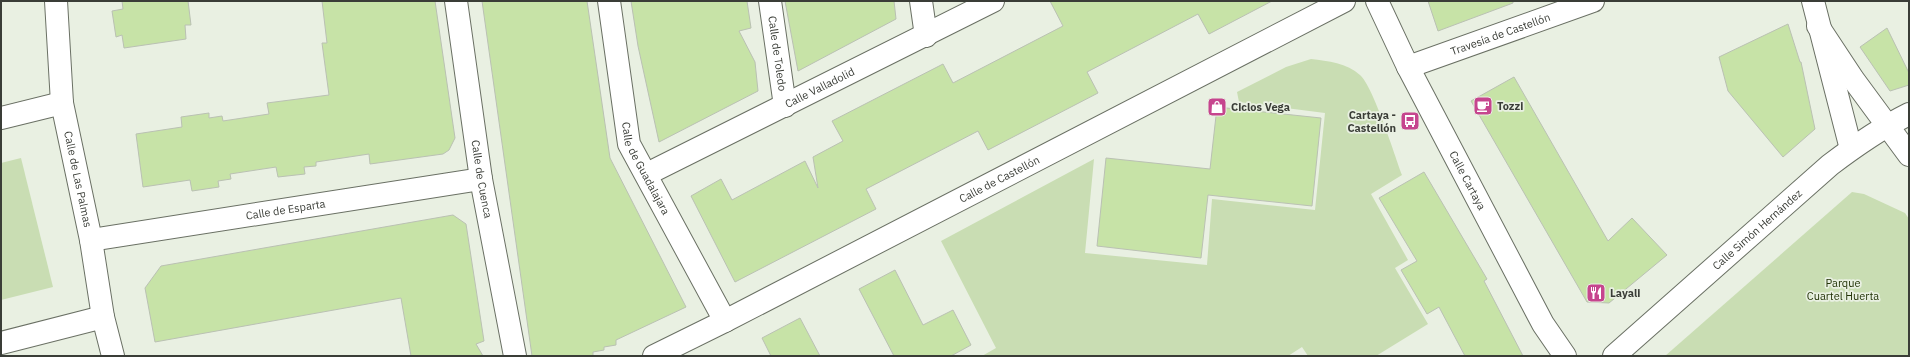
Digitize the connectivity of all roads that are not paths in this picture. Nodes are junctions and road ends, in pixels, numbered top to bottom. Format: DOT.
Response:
graph roads {
  1 [pos="56,1"];
  2 [pos="456,1"];
  3 [pos="609,1"];
  4 [pos="770,1"];
  5 [pos="921,1"];
  6 [pos="993,1"];
  7 [pos="1344,1"];
  8 [pos="1377,1"];
  9 [pos="1594,1"];
  10 [pos="1812,1"];
  11 [pos="1818,26"];
  12 [pos="926,36"];
  13 [pos="1408,67"];
  14 [pos="62,103"];
  15 [pos="785,106"];
  16 [pos="1909,114"];
  17 [pos="1,118"];
  18 [pos="1887,125"];
  19 [pos="1851,149"];
  20 [pos="1909,155"];
  21 [pos="647,174"];
  22 [pos="481,180"];
  23 [pos="91,240"];
  24 [pos="103,317"];
  25 [pos="725,321"];
  26 [pos="1,343"];
  27 [pos="113,356"];
  28 [pos="515,356"];
  29 [pos="654,356"];
  30 [pos="1565,356"];
  31 [pos="1614,356"];
  1 -- 14 [label="street, Calle de Las Palmas"];
  2 -- 22 [label="street, Calle de Cuenca"];
  3 -- 21 [label="street, Calle de Guadalajara"];
  4 -- 15 [label="street, Calle de Toledo"];
  5 -- 12 [label="street"];
  6 -- 12 [label="street, Calle Valladolid"];
  7 -- 25 [label="street, Calle de Castellón"];
  8 -- 13 [label="street, Calle Cartaya"];
  9 -- 13 [label="street, Travesía de Castellón"];
  10 -- 11 [label="street"];
  11 -- 18 [label="street"];
  11 -- 19 [label="street"];
  12 -- 15 [label="street, Calle Valladolid"];
  13 -- 30 [label="street, Calle Cartaya"];
  14 -- 17 [label="street"];
  14 -- 23 [label="street, Calle de Las Palmas"];
  15 -- 21 [label="street, Calle Valladolid"];
  16 -- 18 [label="street, Calle Simón Hernández"];
  18 -- 19 [label="street, Calle Simón Hernández"];
  18 -- 20 [label="street"];
  19 -- 31 [label="street, Calle Simón Hernández"];
  21 -- 25 [label="street, Calle de Guadalajara"];
  22 -- 23 [label="street, Calle de Esparta"];
  22 -- 28 [label="street, Calle de Cuenca"];
  23 -- 24 [label="street, Calle de Las Palmas"];
  24 -- 26 [label="street"];
  24 -- 27 [label="street, Calle de Las Palmas"];
  25 -- 29 [label="street, Calle de Castellón"];
}
